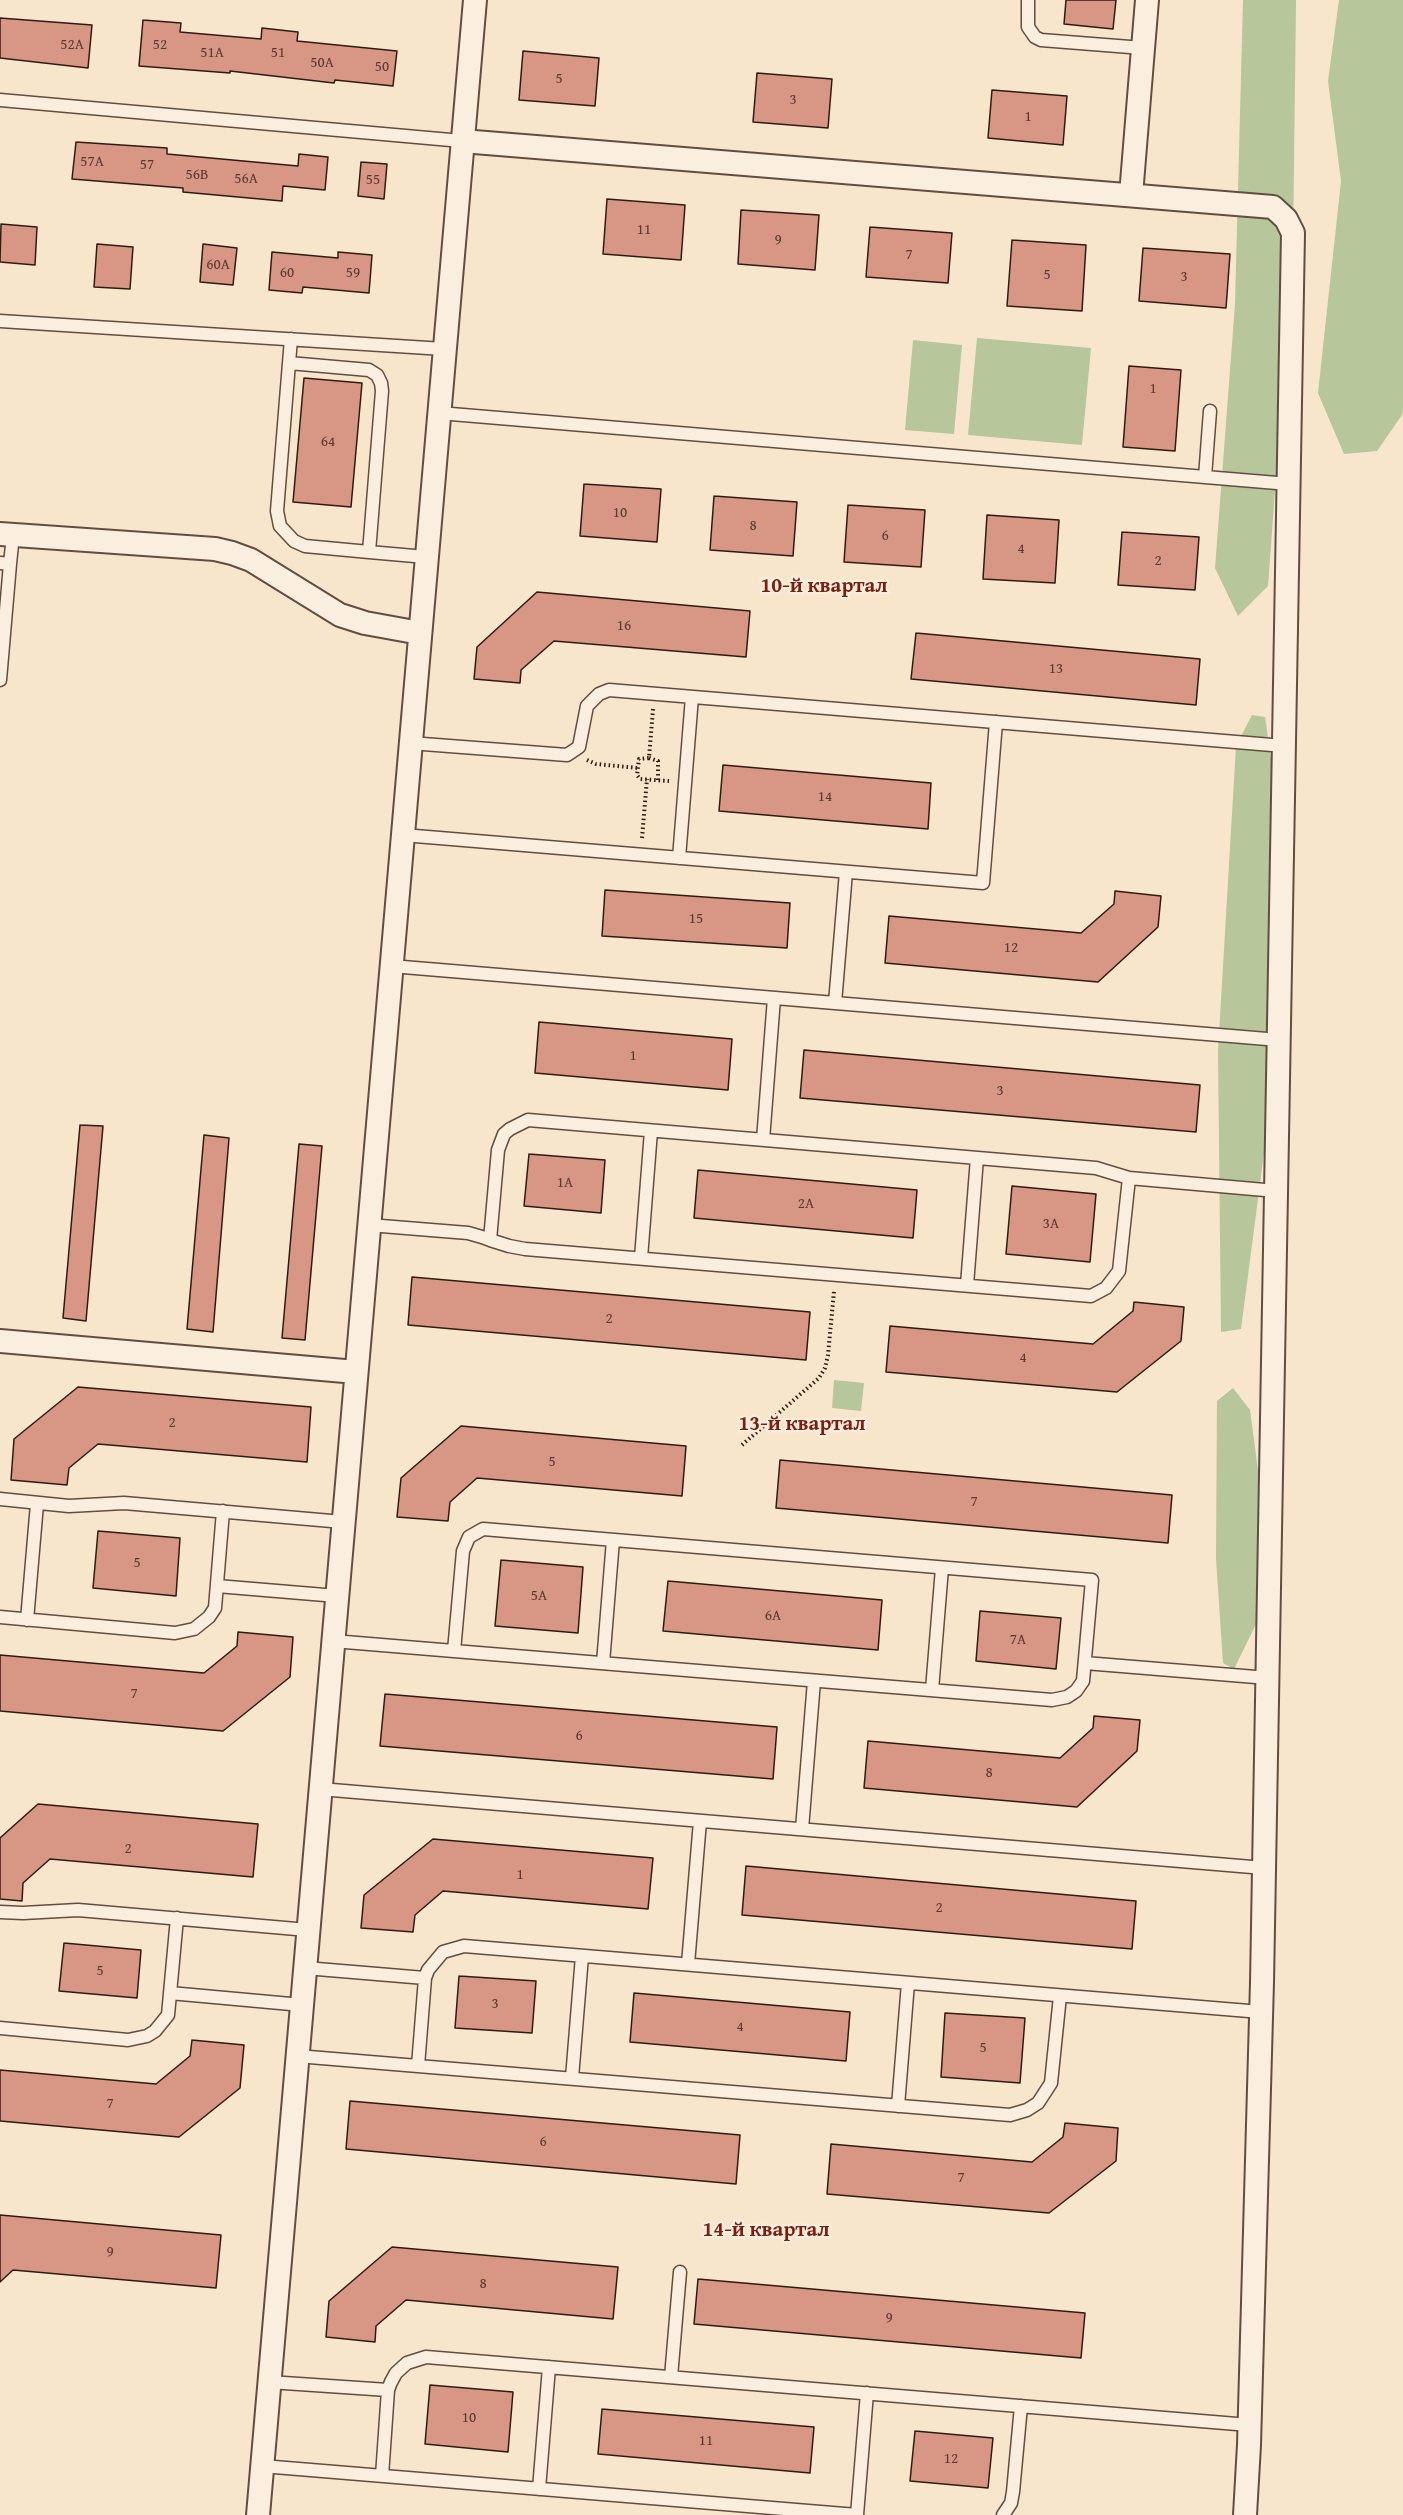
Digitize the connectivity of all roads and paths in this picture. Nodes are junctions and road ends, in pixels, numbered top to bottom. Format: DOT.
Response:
graph roads {
  1 [pos="475,0"];
  2 [pos="1028,0"];
  3 [pos="1147,0"];
  4 [pos="1143,48"];
  5 [pos="0,100"];
  6 [pos="462,141"];
  7 [pos="1131,195"];
  8 [pos="0,321"];
  9 [pos="291,339"];
  10 [pos="444,349"];
  11 [pos="289,363"];
  12 [pos="1210,411"];
  13 [pos="439,413"];
  14 [pos="1205,477"];
  15 [pos="1289,484"];
  16 [pos="6,534"];
  17 [pos="369,552"];
  18 [pos="426,557"];
  19 [pos="5,563"];
  20 [pos="420,633"];
  21 [pos="0,680"];
  22 [pos="655,694"];
  23 [pos="692,697"];
  24 [pos="996,722"];
  25 [pos="410,743"];
  26 [pos="1284,746"];
  27 [pos="573,753"];
  28 [pos="649,758"];
  29 [pos="638,768"];
  30 [pos="647,779"];
  31 [pos="657,780"];
  32 [pos="685,782"];
  33 [pos="403,835"];
  34 [pos="640,855"];
  35 [pos="679,858"];
  36 [pos="846,872"];
  37 [pos="391,966"];
  38 [pos="774,998"];
  39 [pos="835,1003"];
  40 [pos="1279,1040"];
  41 [pos="651,1131"];
  42 [pos="763,1140"];
  43 [pos="977,1158"];
  44 [pos="1129,1178"];
  45 [pos="1276,1191"];
  46 [pos="369,1224"];
  47 [pos="490,1240"];
  48 [pos="641,1258"];
  49 [pos="835,1274"];
  50 [pos="967,1285"];
  51 [pos="0,1341"];
  52 [pos="356,1372"];
  53 [pos="742,1445"];
  54 [pos="0,1499"];
  55 [pos="37,1504"];
  56 [pos="223,1511"];
  57 [pos="343,1522"];
  58 [pos="613,1540"];
  59 [pos="942,1568"];
  60 [pos="217,1586"];
  61 [pos="337,1596"];
  62 [pos="0,1617"];
  63 [pos="27,1620"];
  64 [pos="333,1641"];
  65 [pos="454,1651"];
  66 [pos="603,1663"];
  67 [pos="1085,1663"];
  68 [pos="1268,1678"];
  69 [pos="814,1681"];
  70 [pos="932,1690"];
  71 [pos="320,1789"];
  72 [pos="700,1821"];
  73 [pos="802,1829"];
  74 [pos="1264,1868"];
  75 [pos="0,1912"];
  76 [pos="177,1918"];
  77 [pos="308,1930"];
  78 [pos="582,1956"];
  79 [pos="688,1964"];
  80 [pos="305,1968"];
  81 [pos="425,1978"];
  82 [pos="908,1983"];
  83 [pos="170,1993"];
  84 [pos="1060,1996"];
  85 [pos="302,2005"];
  86 [pos="1261,2012"];
  87 [pos="0,2028"];
  88 [pos="297,2056"];
  89 [pos="418,2066"];
  90 [pos="572,2078"];
  91 [pos="898,2106"];
  92 [pos="680,2272"];
  93 [pos="549,2367"];
  94 [pos="671,2377"];
  95 [pos="269,2382"];
  96 [pos="388,2390"];
  97 [pos="867,2393"];
  98 [pos="1021,2406"];
  99 [pos="1250,2425"];
  100 [pos="262,2466"];
  101 [pos="382,2476"];
  102 [pos="539,2489"];
  103 [pos="744,2510"];
  104 [pos="258,2515"];
  105 [pos="857,2515"];
  106 [pos="1003,2515"];
  107 [pos="1245,2515"];
  1 -- 6 [label="street"];
  2 -- 4 [label="lane"];
  3 -- 4 [label="street"];
  4 -- 7 [label="street"];
  5 -- 6 [label="lane"];
  6 -- 7 [label="street"];
  6 -- 10 [label="street"];
  7 -- 15 [label="street"];
  8 -- 9 [label="lane"];
  9 -- 10 [label="lane"];
  9 -- 11 [label="lane"];
  10 -- 13 [label="street"];
  11 -- 17 [label="lane"];
  11 -- 17 [label="lane"];
  12 -- 14 [label="lane"];
  13 -- 14 [label="lane"];
  13 -- 18 [label="street"];
  14 -- 15 [label="lane"];
  15 -- 26 [label="street"];
  16 -- 19 [label="lane"];
  16 -- 20 [label="street"];
  17 -- 18 [label="lane"];
  18 -- 20 [label="street"];
  19 -- 21 [label="lane"];
  20 -- 25 [label="street"];
  22 -- 23 [label="lane"];
  22 -- 27 [label="lane"];
  22 -- 28 [label="path"];
  23 -- 24 [label="lane"];
  23 -- 32 [label="lane"];
  24 -- 26 [label="lane"];
  24 -- 36 [label="lane"];
  25 -- 27 [label="lane"];
  25 -- 33 [label="street"];
  26 -- 40 [label="street"];
  27 -- 29 [label="path"];
  28 -- 29 [label="path"];
  28 -- 31 [label="path"];
  29 -- 30 [label="path"];
  30 -- 31 [label="path"];
  30 -- 34 [label="path"];
  31 -- 32 [label="path"];
  32 -- 35 [label="lane"];
  33 -- 34 [label="lane"];
  33 -- 37 [label="street"];
  34 -- 35 [label="lane"];
  35 -- 36 [label="lane"];
  36 -- 39 [label="lane"];
  37 -- 38 [label="lane"];
  37 -- 46 [label="street"];
  38 -- 39 [label="lane"];
  38 -- 42 [label="lane"];
  39 -- 40 [label="lane"];
  40 -- 45 [label="street"];
  41 -- 42 [label="lane"];
  41 -- 47 [label="lane"];
  41 -- 48 [label="lane"];
  42 -- 43 [label="lane"];
  43 -- 44 [label="lane"];
  43 -- 50 [label="lane"];
  44 -- 45 [label="lane"];
  44 -- 50 [label="lane"];
  45 -- 68 [label="street"];
  46 -- 47 [label="lane"];
  46 -- 52 [label="street"];
  47 -- 48 [label="lane"];
  48 -- 49 [label="lane"];
  49 -- 50 [label="lane"];
  49 -- 53 [label="path"];
  51 -- 52 [label="street"];
  52 -- 57 [label="street"];
  54 -- 55 [label="lane"];
  55 -- 56 [label="lane"];
  55 -- 63 [label="lane"];
  56 -- 57 [label="lane"];
  56 -- 60 [label="lane"];
  57 -- 61 [label="street"];
  58 -- 59 [label="lane"];
  58 -- 65 [label="lane"];
  58 -- 66 [label="lane"];
  59 -- 67 [label="lane"];
  59 -- 70 [label="lane"];
  60 -- 61 [label="lane"];
  60 -- 63 [label="lane"];
  61 -- 64 [label="street"];
  62 -- 63 [label="lane"];
  64 -- 65 [label="lane"];
  64 -- 71 [label="street"];
  65 -- 66 [label="lane"];
  66 -- 69 [label="lane"];
  67 -- 68 [label="lane"];
  67 -- 70 [label="lane"];
  68 -- 74 [label="street"];
  69 -- 70 [label="lane"];
  69 -- 73 [label="lane"];
  71 -- 72 [label="lane"];
  71 -- 77 [label="street"];
  72 -- 73 [label="lane"];
  72 -- 79 [label="lane"];
  73 -- 74 [label="lane"];
  74 -- 86 [label="street"];
  75 -- 76 [label="lane"];
  76 -- 77 [label="lane"];
  76 -- 83 [label="lane"];
  77 -- 80 [label="street"];
  78 -- 79 [label="lane"];
  78 -- 81 [label="lane"];
  78 -- 90 [label="lane"];
  79 -- 82 [label="lane"];
  80 -- 81 [label="lane"];
  80 -- 85 [label="street"];
  81 -- 89 [label="lane"];
  82 -- 84 [label="lane"];
  82 -- 91 [label="lane"];
  83 -- 85 [label="lane"];
  83 -- 87 [label="lane"];
  84 -- 86 [label="lane"];
  84 -- 91 [label="lane"];
  85 -- 88 [label="street"];
  86 -- 99 [label="street"];
  88 -- 89 [label="lane"];
  88 -- 95 [label="street"];
  89 -- 90 [label="lane"];
  90 -- 91 [label="lane"];
  92 -- 94 [label="lane"];
  93 -- 94 [label="lane"];
  93 -- 96 [label="lane"];
  93 -- 102 [label="lane"];
  94 -- 97 [label="lane"];
  95 -- 96 [label="lane"];
  95 -- 100 [label="street"];
  96 -- 101 [label="lane"];
  97 -- 98 [label="lane"];
  97 -- 105 [label="lane"];
  98 -- 99 [label="lane"];
  98 -- 106 [label="lane"];
  99 -- 107 [label="street"];
  100 -- 101 [label="lane"];
  100 -- 104 [label="street"];
  101 -- 102 [label="lane"];
  102 -- 103 [label="lane"];
  103 -- 105 [label="lane"];
}
